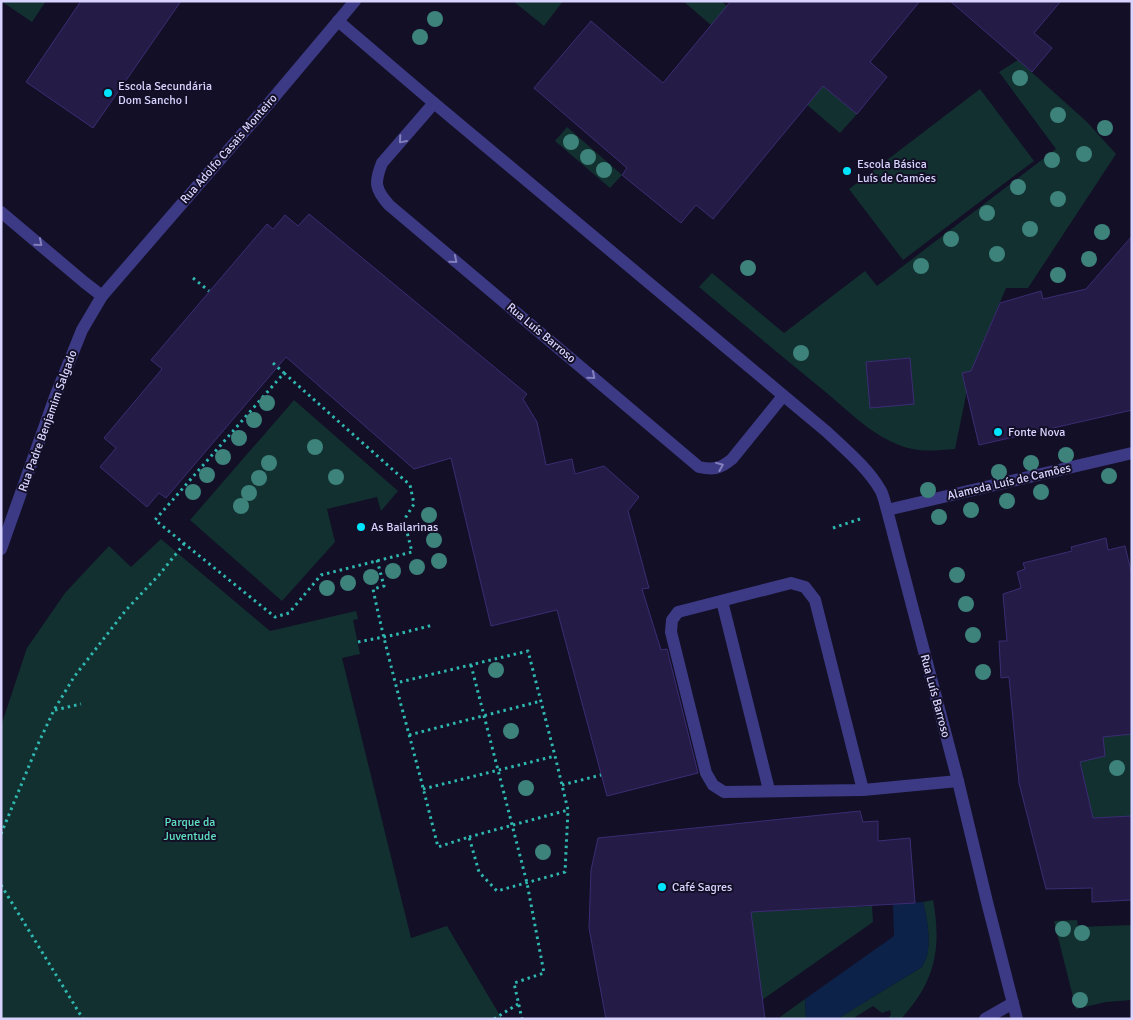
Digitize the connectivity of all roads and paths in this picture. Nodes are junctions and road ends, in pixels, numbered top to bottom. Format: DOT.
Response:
graph roads {
  1 [pos="355,1"];
  2 [pos="338,21"];
  3 [pos="434,103"];
  4 [pos="1,212"];
  5 [pos="193,278"];
  6 [pos="209,291"];
  7 [pos="102,296"];
  8 [pos="273,363"];
  9 [pos="284,373"];
  10 [pos="783,396"];
  11 [pos="1132,453"];
  12 [pos="887,510"];
  13 [pos="184,544"];
  14 [pos="1,549"];
  15 [pos="377,560"];
  16 [pos="722,601"];
  17 [pos="433,625"];
  18 [pos="384,637"];
  19 [pos="358,642"];
  20 [pos="471,665"];
  21 [pos="396,683"];
  22 [pos="541,701"];
  23 [pos="81,704"];
  24 [pos="54,710"];
  25 [pos="484,716"];
  26 [pos="409,735"];
  27 [pos="555,756"];
  28 [pos="498,770"];
  29 [pos="601,776"];
  30 [pos="958,781"];
  31 [pos="562,785"];
  32 [pos="423,789"];
  33 [pos="769,790"];
  34 [pos="863,790"];
  35 [pos="568,810"];
  36 [pos="512,825"];
  37 [pos="1,834"];
  38 [pos="470,837"];
  39 [pos="527,883"];
  40 [pos="1,885"];
  41 [pos="1014,1003"];
  42 [pos="518,1004"];
  43 [pos="83,1019"];
  44 [pos="494,1019"];
  45 [pos="522,1019"];
  46 [pos="986,1019"];
  47 [pos="1017,1019"];
  1 -- 2 [label="street, Rua Adolfo Casais Monteiro"];
  2 -- 3 [label="street, Rua Luís Barroso"];
  2 -- 7 [label="street, Rua Adolfo Casais Monteiro"];
  3 -- 10 [label="street, Rua Luís Barroso"];
  3 -- 10 [label="street, Rua Luís Barroso, one-way"];
  4 -- 7 [label="street, one-way"];
  5 -- 6 [label="path"];
  7 -- 14 [label="street, Rua Padre Benjamim Salgado"];
  8 -- 9 [label="path"];
  9 -- 13 [label="path"];
  9 -- 15 [label="path"];
  10 -- 12 [label="street, Rua Luís Barroso"];
  11 -- 12 [label="street, Alameda Luís de Camões"];
  12 -- 30 [label="street, Rua Luís Barroso"];
  13 -- 15 [label="path"];
  13 -- 24 [label="path"];
  15 -- 18 [label="path"];
  16 -- 33 [label="street"];
  16 -- 33 [label="street"];
  16 -- 34 [label="street"];
  17 -- 18 [label="path"];
  18 -- 19 [label="path"];
  18 -- 21 [label="path"];
  20 -- 21 [label="path"];
  20 -- 22 [label="path"];
  20 -- 25 [label="path"];
  21 -- 26 [label="path"];
  22 -- 25 [label="path"];
  22 -- 27 [label="path"];
  23 -- 24 [label="path"];
  24 -- 37 [label="path"];
  25 -- 26 [label="path"];
  25 -- 28 [label="path"];
  26 -- 32 [label="path"];
  27 -- 28 [label="path"];
  27 -- 31 [label="path"];
  28 -- 32 [label="path"];
  28 -- 36 [label="path"];
  29 -- 31 [label="path"];
  30 -- 34 [label="street"];
  30 -- 41 [label="street, Rua Luís Barroso"];
  31 -- 35 [label="path"];
  32 -- 38 [label="path"];
  33 -- 34 [label="street"];
  35 -- 36 [label="path"];
  35 -- 39 [label="path"];
  36 -- 38 [label="path"];
  36 -- 39 [label="path"];
  38 -- 39 [label="path"];
  39 -- 42 [label="path"];
  40 -- 43 [label="path"];
  41 -- 46 [label="street"];
  41 -- 47 [label="street, Rua Luís Barroso"];
  42 -- 44 [label="path"];
  42 -- 45 [label="path"];
}
